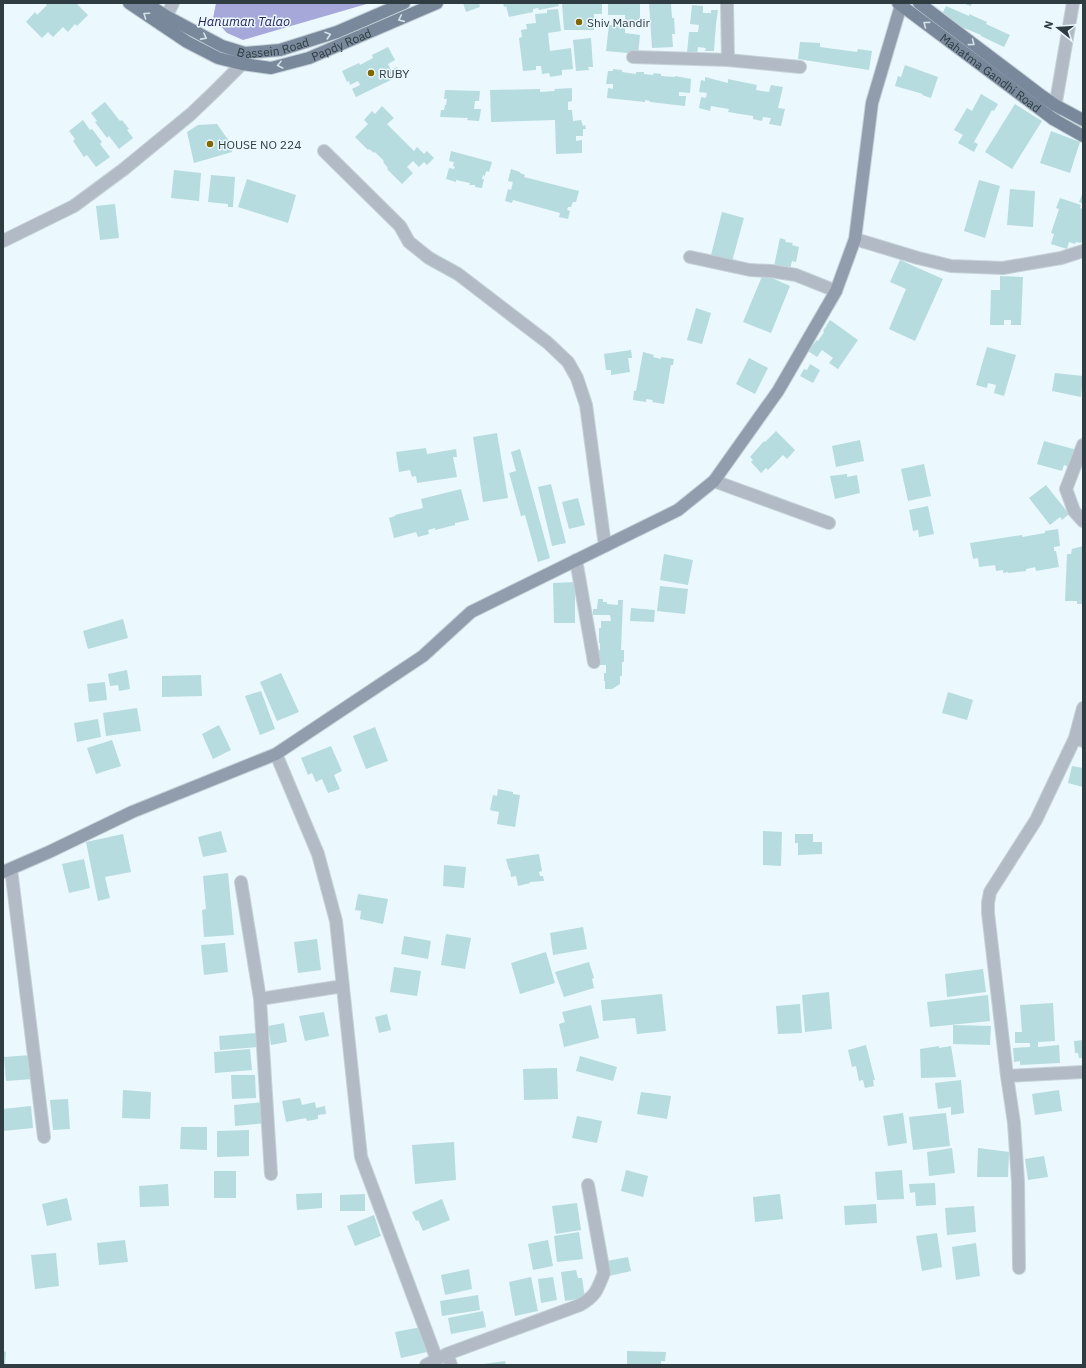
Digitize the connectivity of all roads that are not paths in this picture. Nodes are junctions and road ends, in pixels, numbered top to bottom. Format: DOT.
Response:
graph roads {
  1 [pos="129,3"];
  2 [pos="146,3"];
  3 [pos="172,3"];
  4 [pos="404,3"];
  5 [pos="437,3"];
  6 [pos="727,3"];
  7 [pos="919,3"];
  8 [pos="1073,3"];
  9 [pos="900,4"];
  10 [pos="164,21"];
  11 [pos="633,57"];
  12 [pos="243,58"];
  13 [pos="728,60"];
  14 [pos="800,67"];
  15 [pos="1055,105"];
  16 [pos="1053,119"];
  17 [pos="1083,120"];
  18 [pos="1083,136"];
  19 [pos="324,151"];
  20 [pos="855,239"];
  21 [pos="3,241"];
  22 [pos="1083,251"];
  23 [pos="690,257"];
  24 [pos="836,291"];
  25 [pos="1083,445"];
  26 [pos="714,480"];
  27 [pos="1083,521"];
  28 [pos="829,523"];
  29 [pos="605,546"];
  30 [pos="576,560"];
  31 [pos="594,662"];
  32 [pos="1083,708"];
  33 [pos="1079,740"];
  34 [pos="276,754"];
  35 [pos="7,870"];
  36 [pos="241,882"];
  37 [pos="343,986"];
  38 [pos="260,999"];
  39 [pos="1083,1072"];
  40 [pos="1007,1076"];
  41 [pos="44,1137"];
  42 [pos="271,1174"];
  43 [pos="588,1185"];
  44 [pos="1019,1268"];
  45 [pos="440,1361"];
  10 -- 1 [label="main road, Bassein Road, one-way"];
  2 -- 10 [label="main road, Bassein Road"];
  3 -- 10 [label="street"];
  12 -- 4 [label="main road, Bassein Road, one-way"];
  5 -- 12 [label="main road, Papdy Road, one-way"];
  6 -- 13 [label="street"];
  7 -- 15 [label="main road, one-way"];
  8 -- 15 [label="street"];
  16 -- 9 [label="main road, Mahatma Gandhi Road, one-way"];
  9 -- 20 [label="main road"];
  10 -- 12 [label="main road, Bassein Road"];
  11 -- 13 [label="street"];
  12 -- 21 [label="street"];
  13 -- 14 [label="street"];
  15 -- 16 [label="street"];
  15 -- 17 [label="main road"];
  16 -- 18 [label="main road, Mahatma Gandhi Road"];
  19 -- 29 [label="street"];
  20 -- 22 [label="street"];
  20 -- 24 [label="main road"];
  23 -- 24 [label="street"];
  24 -- 26 [label="main road"];
  25 -- 27 [label="street"];
  26 -- 28 [label="street"];
  26 -- 29 [label="main road"];
  29 -- 30 [label="main road"];
  30 -- 31 [label="street"];
  30 -- 34 [label="main road"];
  32 -- 33 [label="street"];
  33 -- 40 [label="street"];
  34 -- 35 [label="main road"];
  34 -- 37 [label="street"];
  35 -- 41 [label="street"];
  36 -- 38 [label="street"];
  37 -- 38 [label="street"];
  37 -- 45 [label="street"];
  38 -- 42 [label="street"];
  39 -- 40 [label="street"];
  40 -- 44 [label="street"];
  43 -- 45 [label="street"];
}
